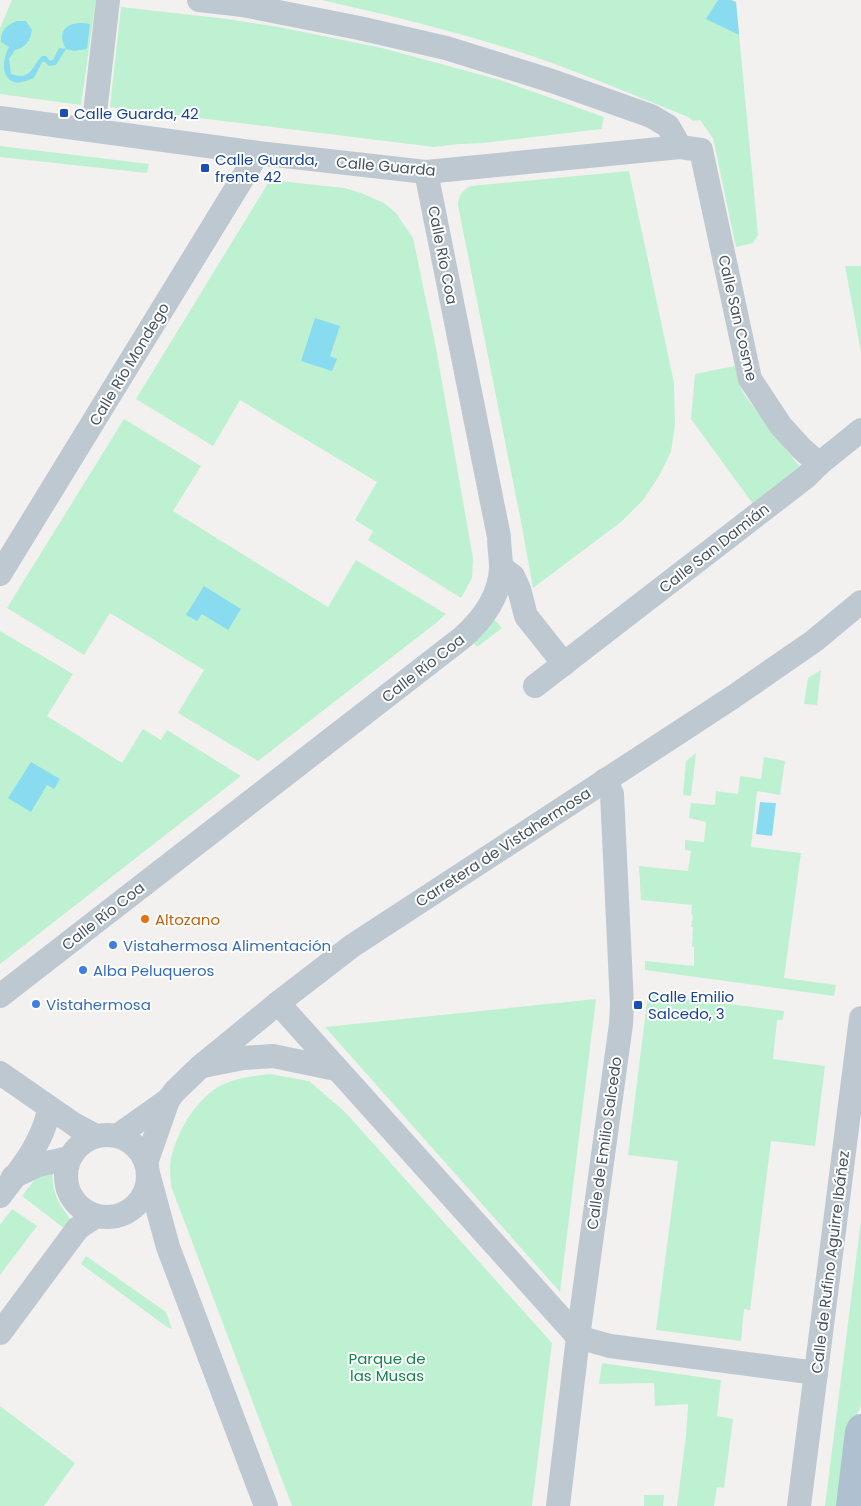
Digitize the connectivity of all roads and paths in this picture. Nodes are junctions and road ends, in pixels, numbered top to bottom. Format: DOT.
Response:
graph roads {
  1 [pos="108,0"];
  2 [pos="199,0"];
  3 [pos="0,118"];
  4 [pos="93,130"];
  5 [pos="690,148"];
  6 [pos="258,153"];
  7 [pos="426,172"];
  8 [pos="861,430"];
  9 [pos="819,464"];
  10 [pos="501,567"];
  11 [pos="0,574"];
  12 [pos="861,602"];
  13 [pos="861,615"];
  14 [pos="814,640"];
  15 [pos="564,664"];
  16 [pos="535,686"];
  17 [pos="605,780"];
  18 [pos="0,996"];
  19 [pos="278,1003"];
  20 [pos="861,1018"];
  21 [pos="201,1066"];
  22 [pos="336,1069"];
  23 [pos="0,1073"];
  24 [pos="168,1100"];
  25 [pos="40,1106"];
  26 [pos="106,1136"];
  27 [pos="70,1156"];
  28 [pos="147,1170"];
  29 [pos="13,1177"];
  30 [pos="0,1196"];
  31 [pos="124,1214"];
  32 [pos="95,1217"];
  33 [pos="167,1246"];
  34 [pos="0,1333"];
  35 [pos="578,1337"];
  36 [pos="816,1373"];
  37 [pos="861,1428"];
  38 [pos="266,1506"];
  39 [pos="558,1506"];
  40 [pos="799,1506"];
  41 [pos="850,1506"];
  1 -- 4 [label="street"];
  2 -- 5 [label="street"];
  3 -- 4 [label="street, Calle Guarda"];
  4 -- 6 [label="street, Calle Guarda"];
  5 -- 7 [label="street, Calle Guarda"];
  5 -- 9 [label="street, Calle San Cosme"];
  6 -- 7 [label="street, Calle Guarda"];
  6 -- 11 [label="street, Calle Río Mondego"];
  7 -- 10 [label="street, Calle Río Coa"];
  8 -- 9 [label="street, Calle San Damián"];
  9 -- 15 [label="street, Calle San Damián"];
  10 -- 15 [label="street"];
  10 -- 18 [label="street, Calle Río Coa"];
  12 -- 14 [label="street, Carretera de Vistahermosa"];
  13 -- 14 [label="street, Carretera de Vistahermosa"];
  14 -- 17 [label="street, Carretera de Vistahermosa"];
  15 -- 16 [label="street, Calle San Damián"];
  17 -- 19 [label="street, Carretera de Vistahermosa"];
  17 -- 35 [label="street, Calle de Emilio Salcedo"];
  19 -- 21 [label="street, Carretera de Vistahermosa"];
  19 -- 22 [label="street"];
  20 -- 36 [label="street, Calle de Rufino Aguirre Ibáñez"];
  21 -- 22 [label="street"];
  21 -- 24 [label="street, Carretera de Vistahermosa"];
  22 -- 35 [label="street"];
  23 -- 25 [label="street"];
  24 -- 26 [label="street, Carretera de Vistahermosa"];
  24 -- 28 [label="street, Carretera de Vistahermosa"];
  25 -- 26 [label="street"];
  25 -- 27 [label="street"];
  25 -- 29 [label="street"];
  26 -- 27 [label="street"];
  26 -- 28 [label="street"];
  27 -- 29 [label="street"];
  27 -- 32 [label="street"];
  28 -- 31 [label="street"];
  28 -- 33 [label="street"];
  29 -- 30 [label="street"];
  31 -- 32 [label="street"];
  31 -- 33 [label="street"];
  32 -- 34 [label="street"];
  33 -- 38 [label="street"];
  35 -- 36 [label="street"];
  35 -- 39 [label="street, Calle de Emilio Salcedo"];
  36 -- 40 [label="street, Calle de Rufino Aguirre Ibáñez"];
  37 -- 41 [label="main road"];
}
